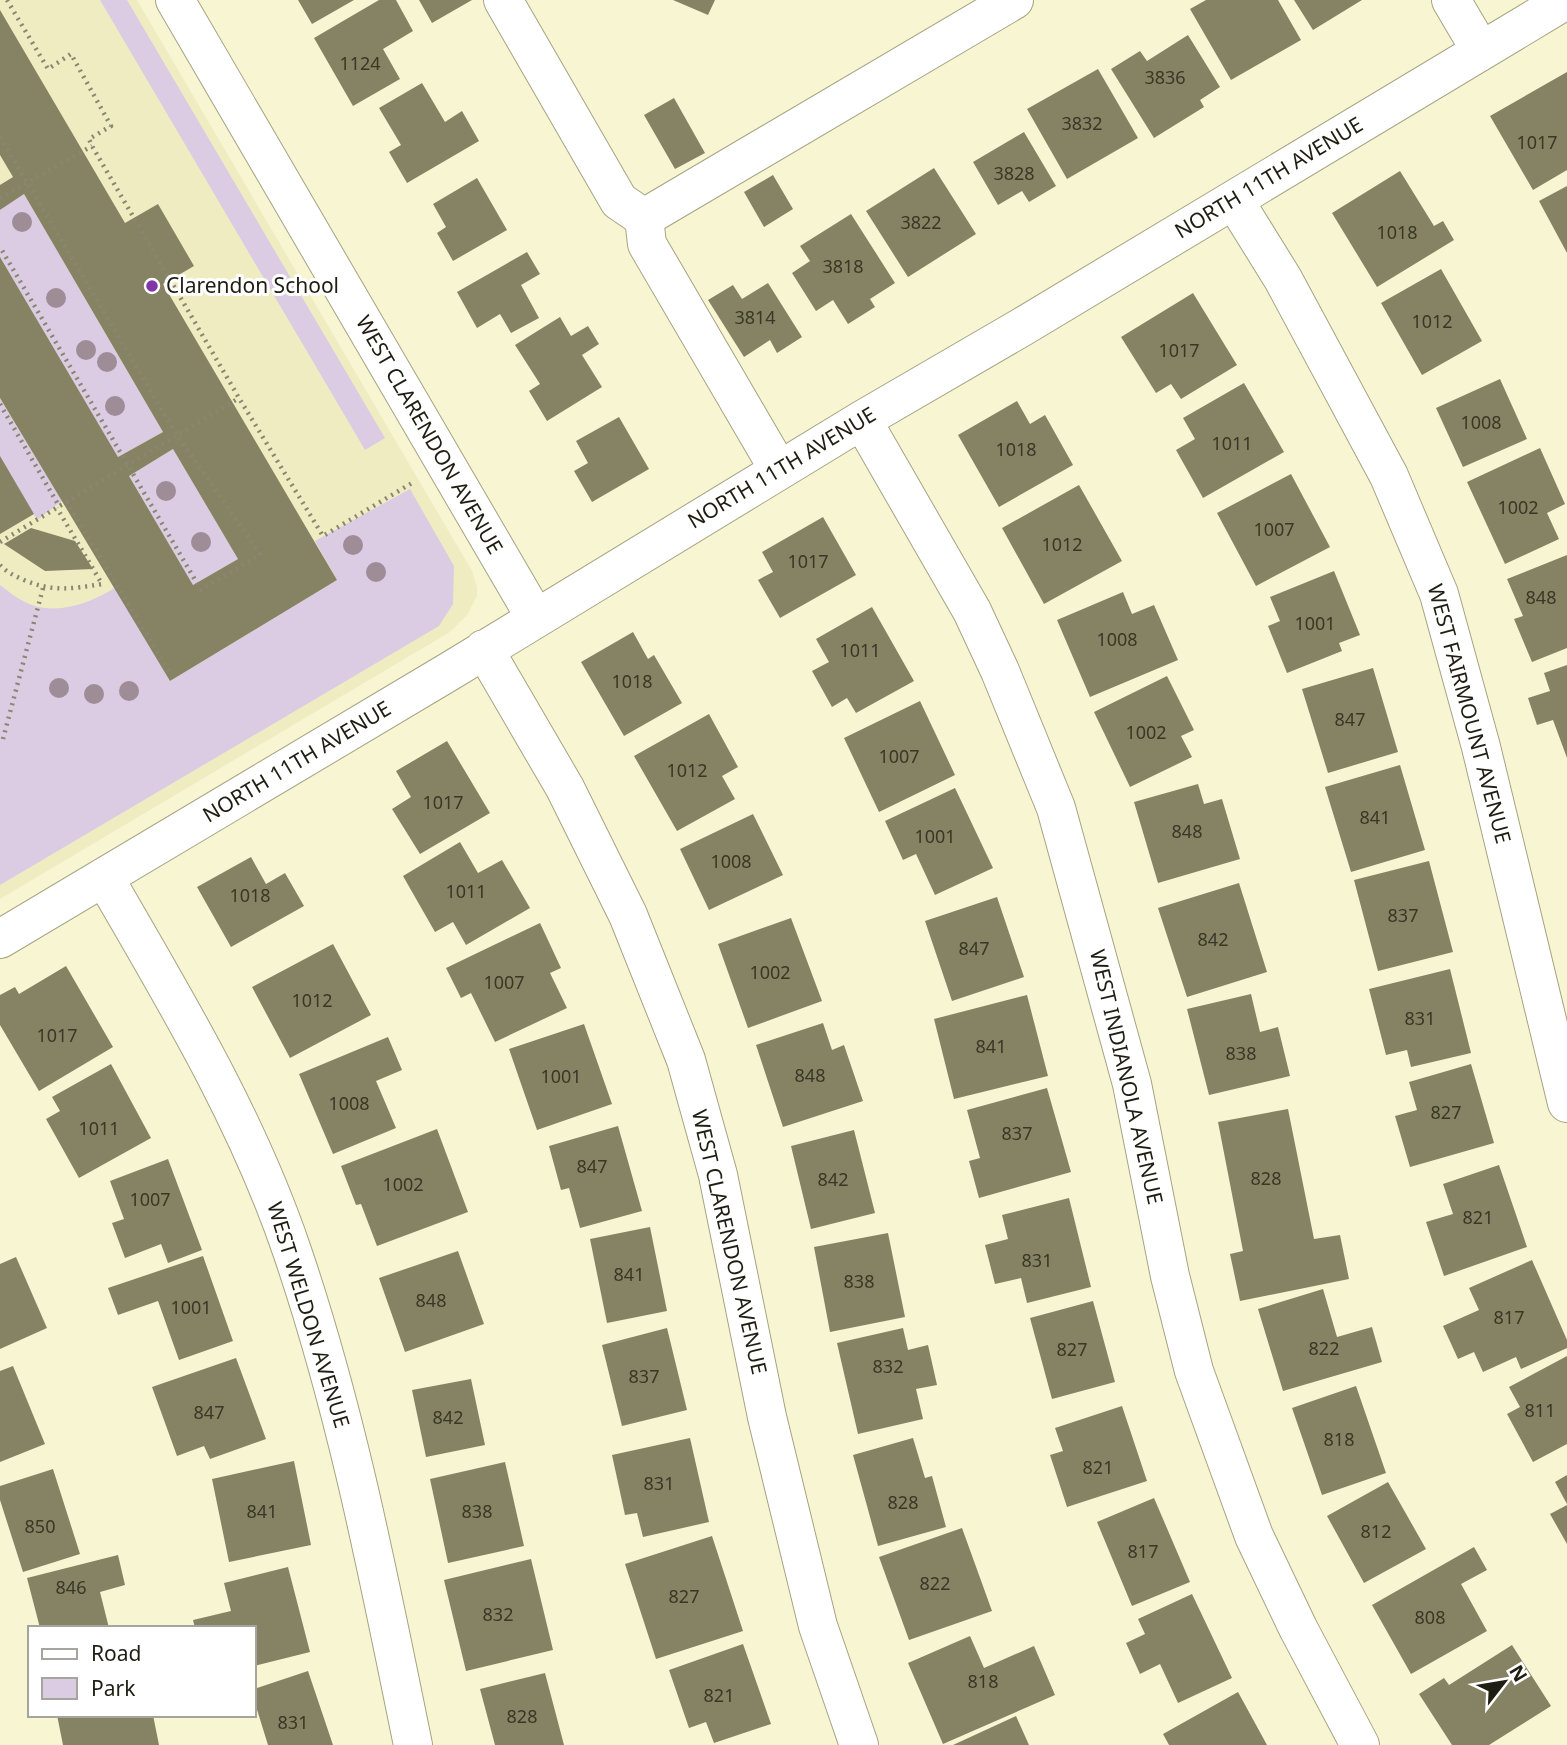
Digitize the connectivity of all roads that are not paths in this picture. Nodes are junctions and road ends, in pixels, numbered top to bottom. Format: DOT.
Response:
graph roads {
  1 [pos="175,0"];
  2 [pos="503,0"];
  3 [pos="1014,0"];
  4 [pos="1451,0"];
  5 [pos="1566,0"];
  6 [pos="1481,51"];
  7 [pos="1234,200"];
  8 [pos="644,218"];
  9 [pos="862,420"];
  10 [pos="779,470"];
  11 [pos="536,617"];
  12 [pos="484,649"];
  13 [pos="104,877"];
  14 [pos="0,939"];
  15 [pos="1567,1103"];
  16 [pos="413,1745"];
  17 [pos="859,1745"];
  18 [pos="1360,1745"];
  1 -- 11 [label="street, WEST CLARENDON AVENUE"];
  2 -- 8 [label="street"];
  3 -- 8 [label="street"];
  4 -- 6 [label="street"];
  5 -- 6 [label="street, NORTH 11TH AVENUE"];
  6 -- 7 [label="street, NORTH 11TH AVENUE"];
  7 -- 9 [label="street, NORTH 11TH AVENUE"];
  7 -- 15 [label="street, WEST FAIRMOUNT AVENUE"];
  8 -- 10 [label="street"];
  9 -- 10 [label="street, NORTH 11TH AVENUE"];
  9 -- 18 [label="street, WEST INDIANOLA AVENUE"];
  10 -- 11 [label="street, NORTH 11TH AVENUE"];
  11 -- 12 [label="street, NORTH 11TH AVENUE"];
  12 -- 13 [label="street, NORTH 11TH AVENUE"];
  12 -- 17 [label="street, WEST CLARENDON AVENUE"];
  13 -- 14 [label="street, NORTH 11TH AVENUE"];
  13 -- 16 [label="street, WEST WELDON AVENUE"];
}
